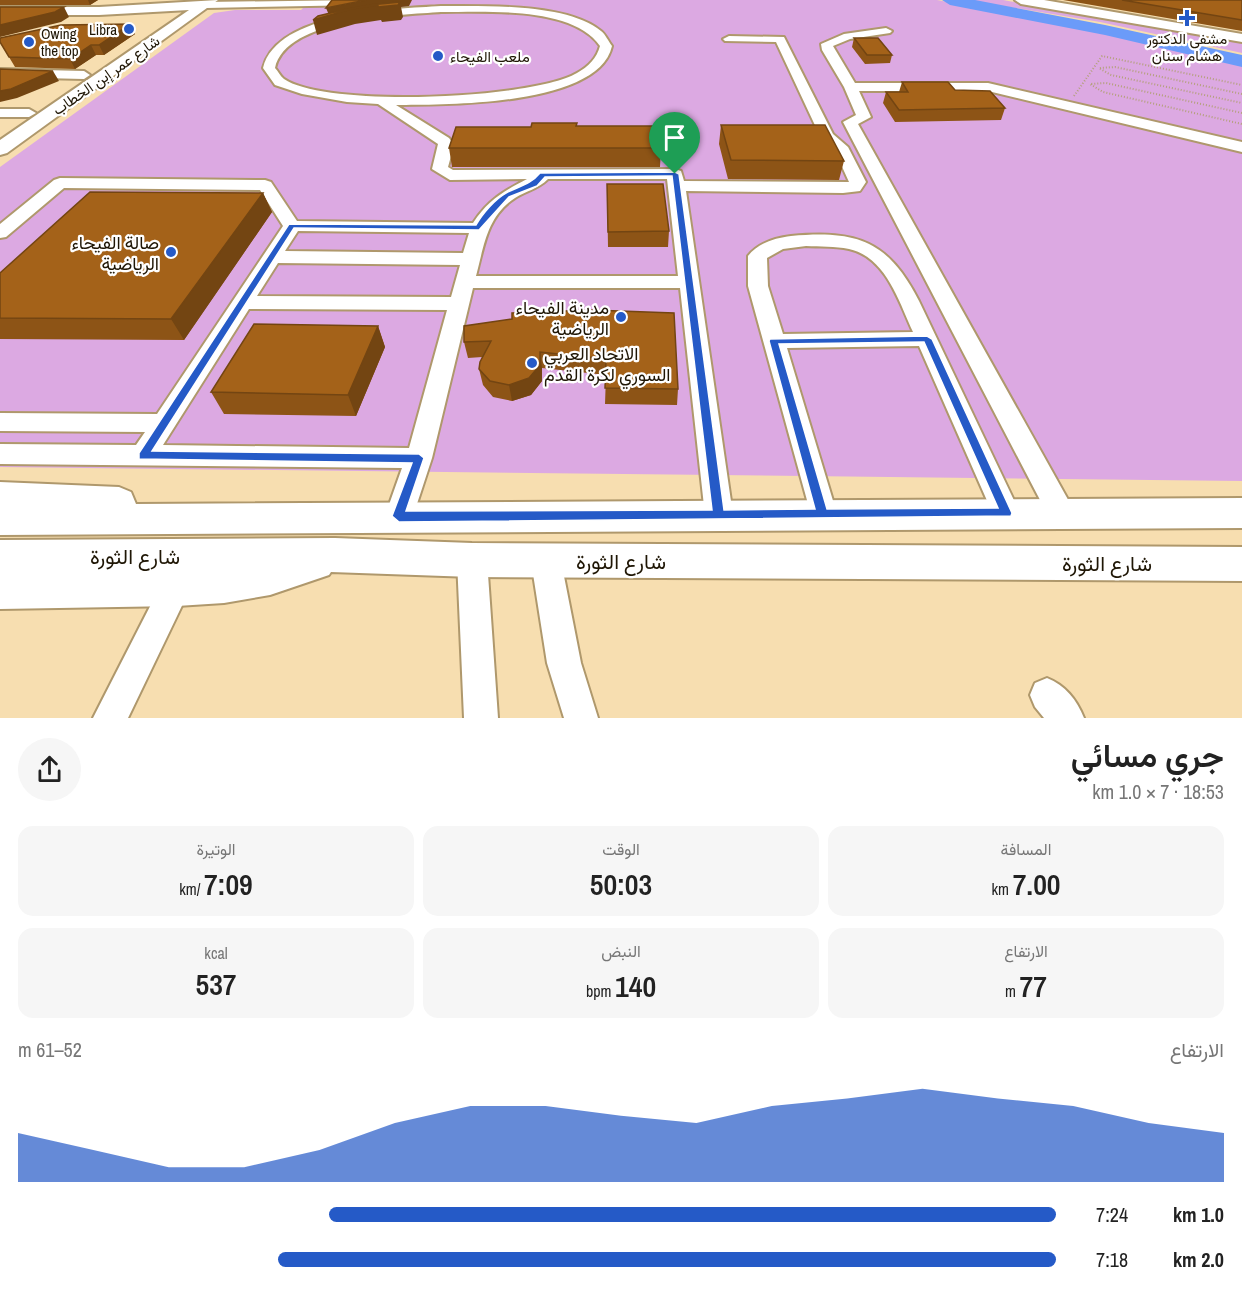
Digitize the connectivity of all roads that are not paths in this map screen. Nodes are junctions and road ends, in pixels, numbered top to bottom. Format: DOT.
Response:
graph roads {
  1 [pos="118,0"];
  2 [pos="494,0"];
  3 [pos="1021,0"];
  4 [pos="1036,0"];
  5 [pos="299,2"];
  6 [pos="368,3"];
  7 [pos="393,3"];
  8 [pos="199,6"];
  9 [pos="0,11"];
  10 [pos="169,12"];
  11 [pos="139,13"];
  12 [pos="374,14"];
  13 [pos="0,16"];
  14 [pos="118,16"];
  15 [pos="75,26"];
  16 [pos="886,31"];
  17 [pos="1242,37"];
  18 [pos="729,39"];
  19 [pos="0,73"];
  20 [pos="84,75"];
  21 [pos="851,87"];
  22 [pos="383,101"];
  23 [pos="29,112"];
  24 [pos="0,113"];
  25 [pos="0,132"];
  26 [pos="1242,147"];
  27 [pos="0,149"];
  28 [pos="543,175"];
  29 [pos="677,186"];
  30 [pos="292,226"];
  31 [pos="479,228"];
  32 [pos="0,233"];
  33 [pos="272,257"];
  34 [pos="471,259"];
  35 [pos="465,282"];
  36 [pos="688,282"];
  37 [pos="243,302"];
  38 [pos="459,304"];
  39 [pos="927,339"];
  40 [pos="774,341"];
  41 [pos="164,423"];
  42 [pos="2,425"];
  43 [pos="0,454"];
  44 [pos="143,456"];
  45 [pos="419,458"];
  46 [pos="0,497"];
  47 [pos="1006,513"];
  48 [pos="1061,513"];
  49 [pos="1242,513"];
  50 [pos="823,514"];
  51 [pos="719,515"];
  52 [pos="384,517"];
  53 [pos="0,520"];
  54 [pos="335,555"];
  55 [pos="0,557"];
  56 [pos="472,560"];
  57 [pos="546,561"];
  58 [pos="1242,564"];
  59 [pos="176,589"];
  60 [pos="0,591"];
  61 [pos="110,718"];
  62 [pos="481,718"];
  63 [pos="582,718"];
  1 -- 11 [label="main road"];
  2 -- 7 [label="street"];
  3 -- 17 [label="main road"];
  4 -- 17 [label="main road"];
  5 -- 6 [label="street"];
  5 -- 8 [label="street"];
  6 -- 7 [label="street"];
  6 -- 12 [label="street"];
  8 -- 10 [label="main road, شارع عمر إبن الخطاب"];
  8 -- 27 [label="main road, شارع عمر إبن الخطاب"];
  9 -- 11 [label="main road"];
  10 -- 11 [label="main road"];
  10 -- 20 [label="main road, شارع عمر إبن الخطاب"];
  11 -- 14 [label="main road"];
  12 -- 22 [label="street"];
  12 -- 22 [label="street"];
  13 -- 14 [label="main road"];
  14 -- 15 [label="main road"];
  16 -- 21 [label="street"];
  18 -- 29 [label="street"];
  19 -- 20 [label="street"];
  20 -- 23 [label="main road, شارع عمر إبن الخطاب"];
  21 -- 26 [label="street"];
  21 -- 48 [label="street"];
  22 -- 28 [label="street"];
  23 -- 24 [label="street"];
  23 -- 25 [label="main road, شارع عمر إبن الخطاب"];
  28 -- 29 [label="street"];
  28 -- 31 [label="street"];
  29 -- 36 [label="street"];
  30 -- 31 [label="street"];
  30 -- 32 [label="street"];
  30 -- 33 [label="street"];
  31 -- 34 [label="street"];
  33 -- 34 [label="street"];
  33 -- 37 [label="street"];
  34 -- 35 [label="street"];
  35 -- 36 [label="street"];
  35 -- 38 [label="street"];
  36 -- 51 [label="street"];
  37 -- 38 [label="street"];
  37 -- 41 [label="street"];
  38 -- 45 [label="street"];
  39 -- 40 [label="street"];
  39 -- 40 [label="street"];
  39 -- 47 [label="street"];
  40 -- 50 [label="street"];
  41 -- 42 [label="street"];
  41 -- 44 [label="street"];
  43 -- 44 [label="street"];
  44 -- 45 [label="street"];
  45 -- 52 [label="street"];
  46 -- 52 [label="main road"];
  47 -- 48 [label="main road, شارع الثورة"];
  47 -- 50 [label="main road, شارع الثورة"];
  48 -- 49 [label="main road, شارع الثورة"];
  50 -- 51 [label="main road, شارع الثورة"];
  51 -- 52 [label="main road, شارع الثورة"];
  52 -- 53 [label="main road, شارع الثورة"];
  54 -- 55 [label="main road, شارع الثورة"];
  54 -- 56 [label="main road, شارع الثورة"];
  54 -- 59 [label="main road"];
  56 -- 57 [label="main road, شارع الثورة"];
  56 -- 62 [label="street"];
  57 -- 58 [label="main road, شارع الثورة"];
  57 -- 63 [label="street"];
  59 -- 60 [label="main road"];
  59 -- 61 [label="street"];
}
